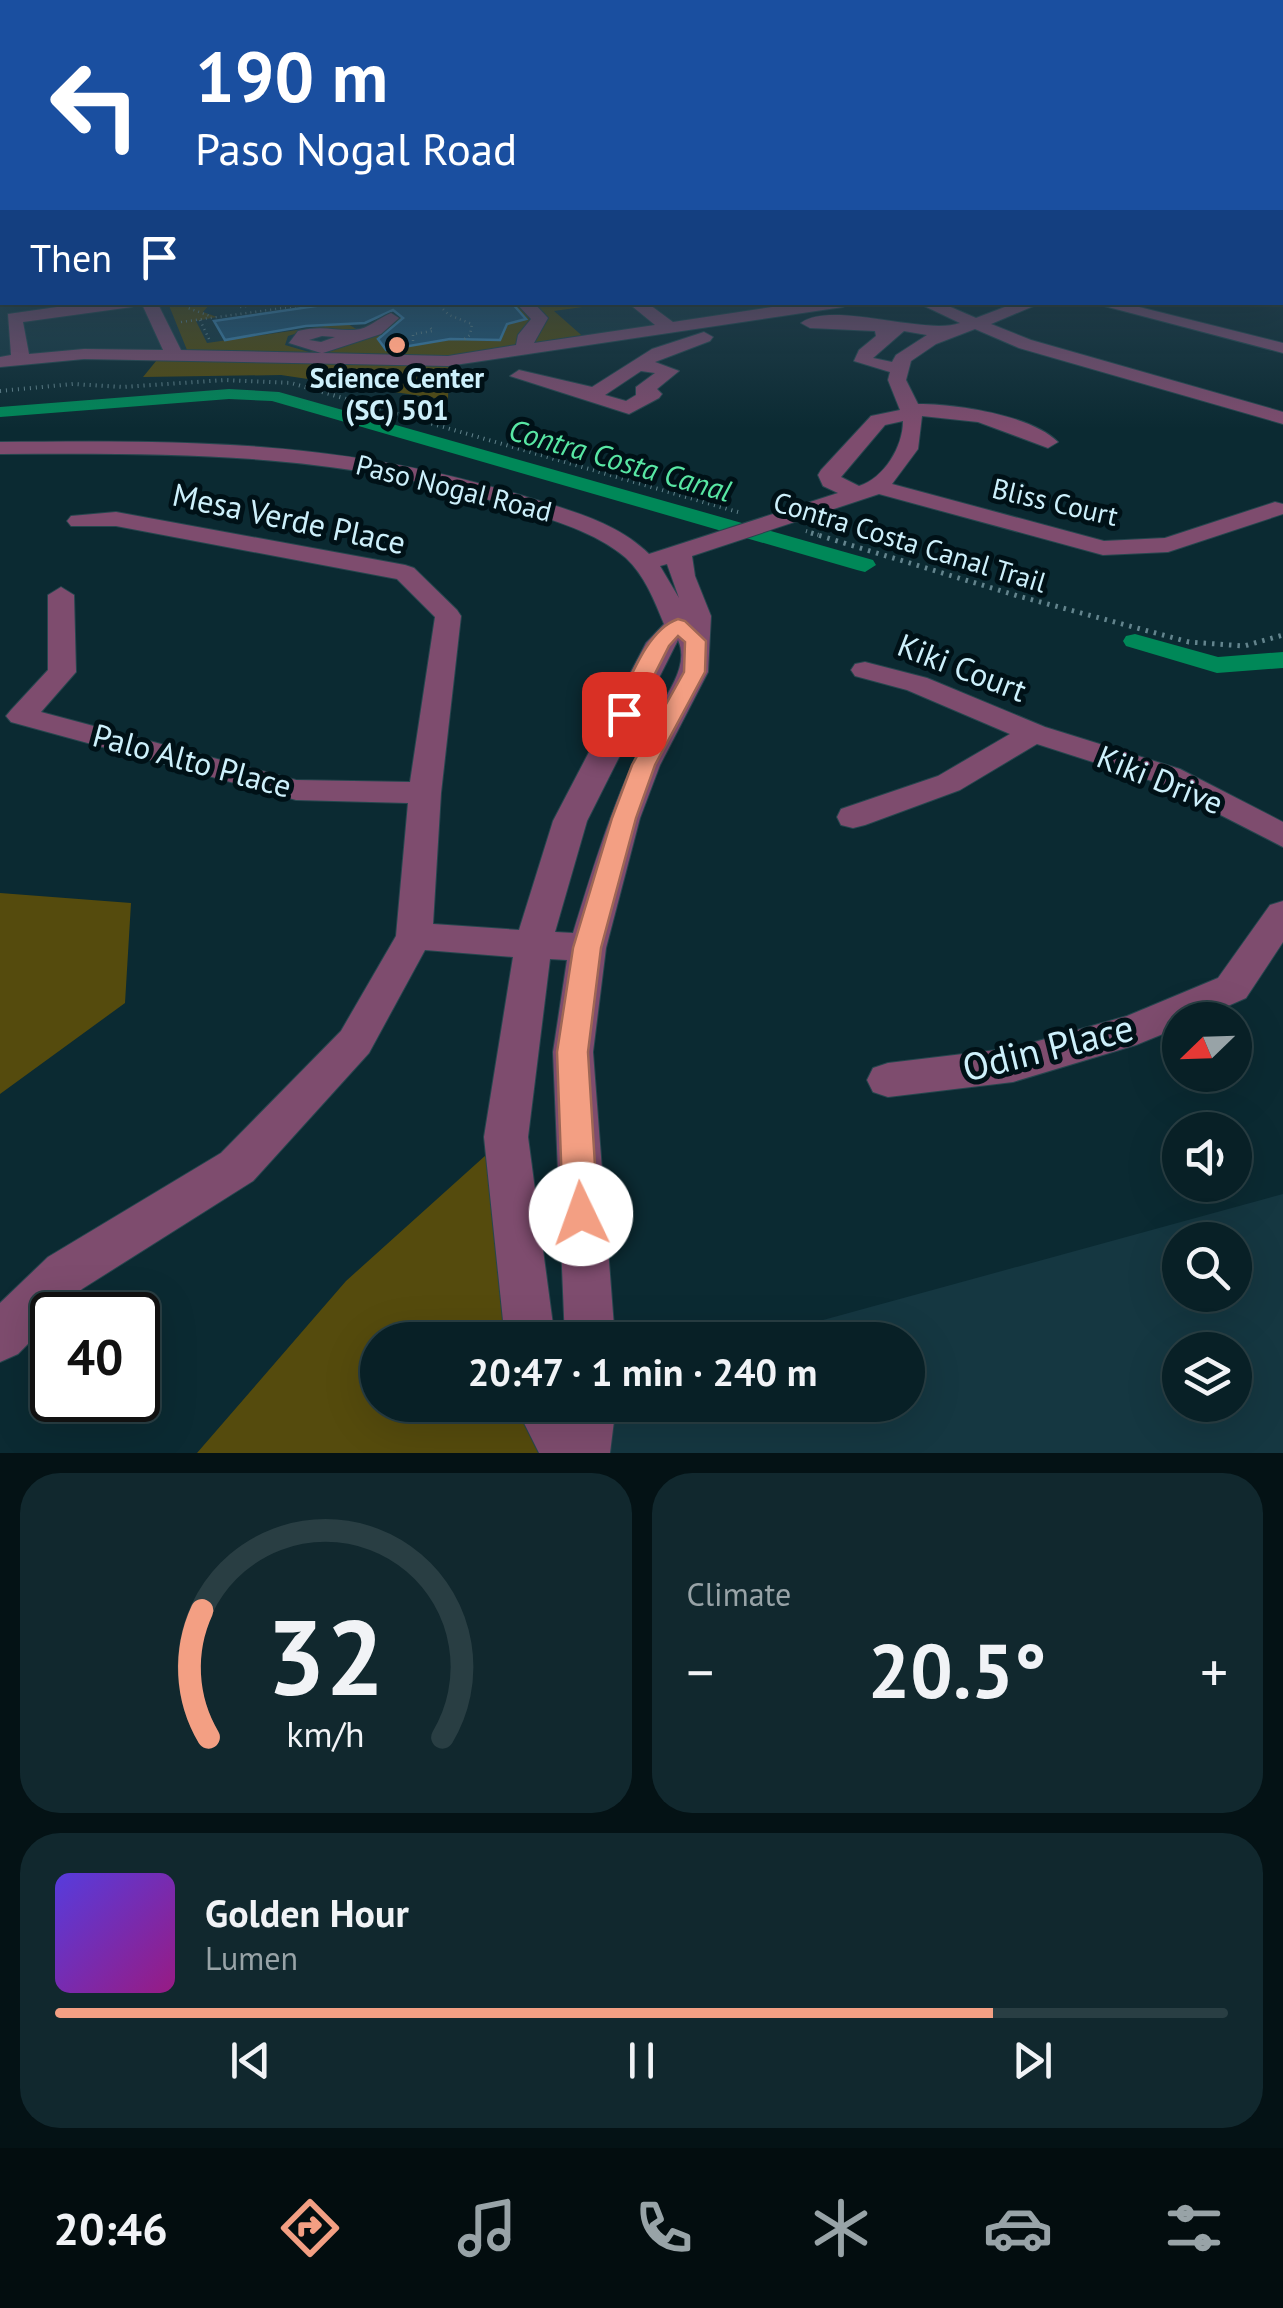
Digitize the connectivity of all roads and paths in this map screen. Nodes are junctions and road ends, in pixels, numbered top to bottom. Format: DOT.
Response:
graph roads {
  1 [pos="110,305"];
  2 [pos="150,305"];
  3 [pos="192,305"];
  4 [pos="310,305"];
  5 [pos="439,305"];
  6 [pos="526,305"];
  7 [pos="640,305"];
  8 [pos="817,305"];
  9 [pos="930,305"];
  10 [pos="1028,305"];
  11 [pos="1109,305"];
  12 [pos="217,317"];
  13 [pos="391,318"];
  14 [pos="200,320"];
  15 [pos="176,322"];
  16 [pos="661,322"];
  17 [pos="428,325"];
  18 [pos="975,326"];
  19 [pos="210,328"];
  20 [pos="893,331"];
  21 [pos="946,336"];
  22 [pos="457,342"];
  23 [pos="419,344"];
  24 [pos="1283,348"];
  25 [pos="524,350"];
  26 [pos="309,354"];
  27 [pos="174,355"];
  28 [pos="9,363"];
  29 [pos="640,365"];
  30 [pos="900,369"];
  31 [pos="519,376"];
  32 [pos="0,391"];
  33 [pos="595,393"];
  34 [pos="914,411"];
  35 [pos="1283,418"];
  36 [pos="1048,442"];
  37 [pos="0,448"];
  38 [pos="869,491"];
  39 [pos="1275,509"];
  40 [pos="79,521"];
  41 [pos="771,524"];
  42 [pos="680,552"];
  43 [pos="645,562"];
  44 [pos="62,595"];
  45 [pos="686,633"];
  46 [pos="1283,635"];
  47 [pos="865,670"];
  48 [pos="1034,733"];
  49 [pos="425,793"];
  50 [pos="853,818"];
  51 [pos="1283,836"];
  52 [pos="1283,914"];
  53 [pos="414,936"];
  54 [pos="534,945"];
  55 [pos="587,948"];
  56 [pos="888,1080"];
  57 [pos="528,1322"];
  58 [pos="589,1322"];
  59 [pos="0,1337"];
  60 [pos="551,1422"];
  61 [pos="588,1422"];
  62 [pos="568,1453"];
  63 [pos="583,1453"];
  1 -- 28 [label="street"];
  2 -- 27 [label="street"];
  3 -- 12 [label="path"];
  4 -- 12 [label="path"];
  5 -- 22 [label="path"];
  6 -- 25 [label="street"];
  7 -- 16 [label="street"];
  8 -- 16 [label="street"];
  9 -- 18 [label="street"];
  10 -- 18 [label="street"];
  11 -- 24 [label="street"];
  12 -- 14 [label="path"];
  13 -- 26 [label="street"];
  14 -- 15 [label="path"];
  14 -- 19 [label="path"];
  16 -- 25 [label="street"];
  17 -- 23 [label="path"];
  18 -- 21 [label="street"];
  18 -- 35 [label="street"];
  20 -- 21 [label="street"];
  20 -- 29 [label="street"];
  20 -- 30 [label="street"];
  21 -- 30 [label="street"];
  25 -- 26 [label="street"];
  26 -- 27 [label="street"];
  27 -- 28 [label="street"];
  29 -- 33 [label="street"];
  29 -- 33 [label="street"];
  30 -- 34 [label="street"];
  31 -- 33 [label="street"];
  32 -- 41 [label="path, Contra Costa Canal Trail"];
  34 -- 36 [label="street"];
  34 -- 38 [label="street"];
  34 -- 38 [label="street"];
  37 -- 43 [label="street, Paso Nogal Road"];
  38 -- 39 [label="street, Bliss Court"];
  38 -- 41 [label="street"];
  40 -- 49 [label="street, Mesa Verde Place"];
  41 -- 42 [label="street"];
  41 -- 46 [label="path, Contra Costa Canal Trail"];
  42 -- 43 [label="street"];
  42 -- 45 [label="street"];
  43 -- 45 [label="street, Paso Nogal Road"];
  44 -- 49 [label="street, Palo Alto Place"];
  45 -- 54 [label="street"];
  45 -- 55 [label="street"];
  47 -- 48 [label="street, Kiki Court"];
  48 -- 50 [label="street"];
  48 -- 51 [label="street, Kiki Drive"];
  49 -- 53 [label="street, Mesa Verde Place"];
  52 -- 56 [label="street, Odin Place"];
  53 -- 54 [label="street"];
  53 -- 59 [label="street"];
  54 -- 55 [label="street"];
  54 -- 57 [label="street"];
  55 -- 58 [label="street"];
  60 -- 62 [label="street"];
  61 -- 63 [label="street"];
}
